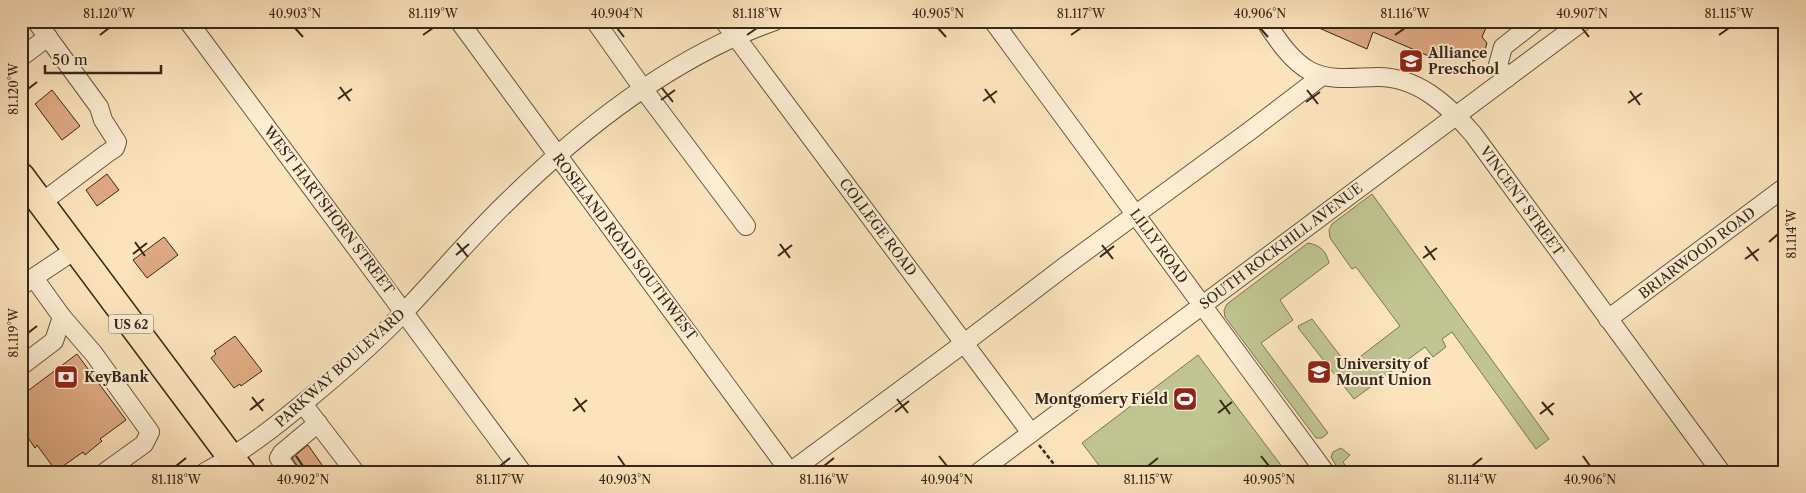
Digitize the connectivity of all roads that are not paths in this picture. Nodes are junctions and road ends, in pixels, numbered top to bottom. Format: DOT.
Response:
graph roads {
  1 [pos="36,21"];
  2 [pos="188,21"];
  3 [pos="459,21"];
  4 [pos="595,21"];
  5 [pos="724,21"];
  6 [pos="776,21"];
  7 [pos="993,21"];
  8 [pos="1265,21"];
  9 [pos="1536,21"];
  10 [pos="1581,22"];
  11 [pos="48,37"];
  12 [pos="736,37"];
  13 [pos="21,57"];
  14 [pos="1322,76"];
  15 [pos="1507,78"];
  16 [pos="644,90"];
  17 [pos="1457,115"];
  18 [pos="557,155"];
  19 [pos="21,176"];
  20 [pos="1785,187"];
  21 [pos="41,203"];
  22 [pos="1136,215"];
  23 [pos="746,226"];
  24 [pos="76,250"];
  25 [pos="28,282"];
  26 [pos="1202,305"];
  27 [pos="404,312"];
  28 [pos="62,317"];
  29 [pos="1608,319"];
  30 [pos="964,344"];
  31 [pos="21,366"];
  32 [pos="303,404"];
  33 [pos="318,423"];
  34 [pos="1031,433"];
  35 [pos="236,465"];
  36 [pos="105,472"];
  37 [pos="205,472"];
  38 [pos="289,472"];
  39 [pos="355,472"];
  40 [pos="522,472"];
  41 [pos="790,472"];
  42 [pos="979,472"];
  43 [pos="1325,472"];
  44 [pos="1720,472"];
  1 -- 11 [label="street"];
  2 -- 27 [label="street, WEST HARTSHORN STREET"];
  3 -- 18 [label="street, ROSELAND ROAD SOUTHWEST"];
  4 -- 16 [label="street"];
  5 -- 12 [label="street, COLLEGE ROAD"];
  6 -- 12 [label="street, PARKWAY BOULEVARD"];
  7 -- 22 [label="street, LILLY ROAD"];
  8 -- 14 [label="street, VINCENT STREET"];
  9 -- 15 [label="street"];
  10 -- 15 [label="street, SOUTH ROCKHILL AVENUE"];
  11 -- 13 [label="street"];
  11 -- 21 [label="street"];
  12 -- 16 [label="street, PARKWAY BOULEVARD"];
  12 -- 30 [label="street, COLLEGE ROAD"];
  14 -- 17 [label="street, VINCENT STREET"];
  14 -- 22 [label="street"];
  15 -- 17 [label="street, SOUTH ROCKHILL AVENUE"];
  16 -- 18 [label="street, PARKWAY BOULEVARD"];
  16 -- 23 [label="street"];
  17 -- 26 [label="street, SOUTH ROCKHILL AVENUE"];
  17 -- 29 [label="street, VINCENT STREET"];
  18 -- 27 [label="street, PARKWAY BOULEVARD"];
  18 -- 41 [label="street, ROSELAND ROAD SOUTHWEST"];
  19 -- 21 [label="highway, US 62"];
  20 -- 29 [label="street, BRIARWOOD ROAD"];
  21 -- 24 [label="highway, US 62"];
  22 -- 26 [label="street, LILLY ROAD"];
  22 -- 30 [label="street"];
  24 -- 25 [label="street"];
  24 -- 35 [label="highway, US 62"];
  25 -- 28 [label="street"];
  26 -- 34 [label="street, SOUTH ROCKHILL AVENUE"];
  26 -- 43 [label="street, LILLY ROAD"];
  27 -- 32 [label="street, PARKWAY BOULEVARD"];
  27 -- 40 [label="street, WEST HARTSHORN STREET"];
  28 -- 31 [label="street"];
  28 -- 36 [label="street"];
  29 -- 44 [label="street, VINCENT STREET"];
  30 -- 34 [label="street, COLLEGE ROAD"];
  30 -- 41 [label="street"];
  32 -- 33 [label="street"];
  32 -- 35 [label="street, PARKWAY BOULEVARD"];
  33 -- 38 [label="street"];
  33 -- 39 [label="street"];
  34 -- 42 [label="street, SOUTH ROCKHILL AVENUE"];
  35 -- 37 [label="street, PARKWAY BOULEVARD"];
}
